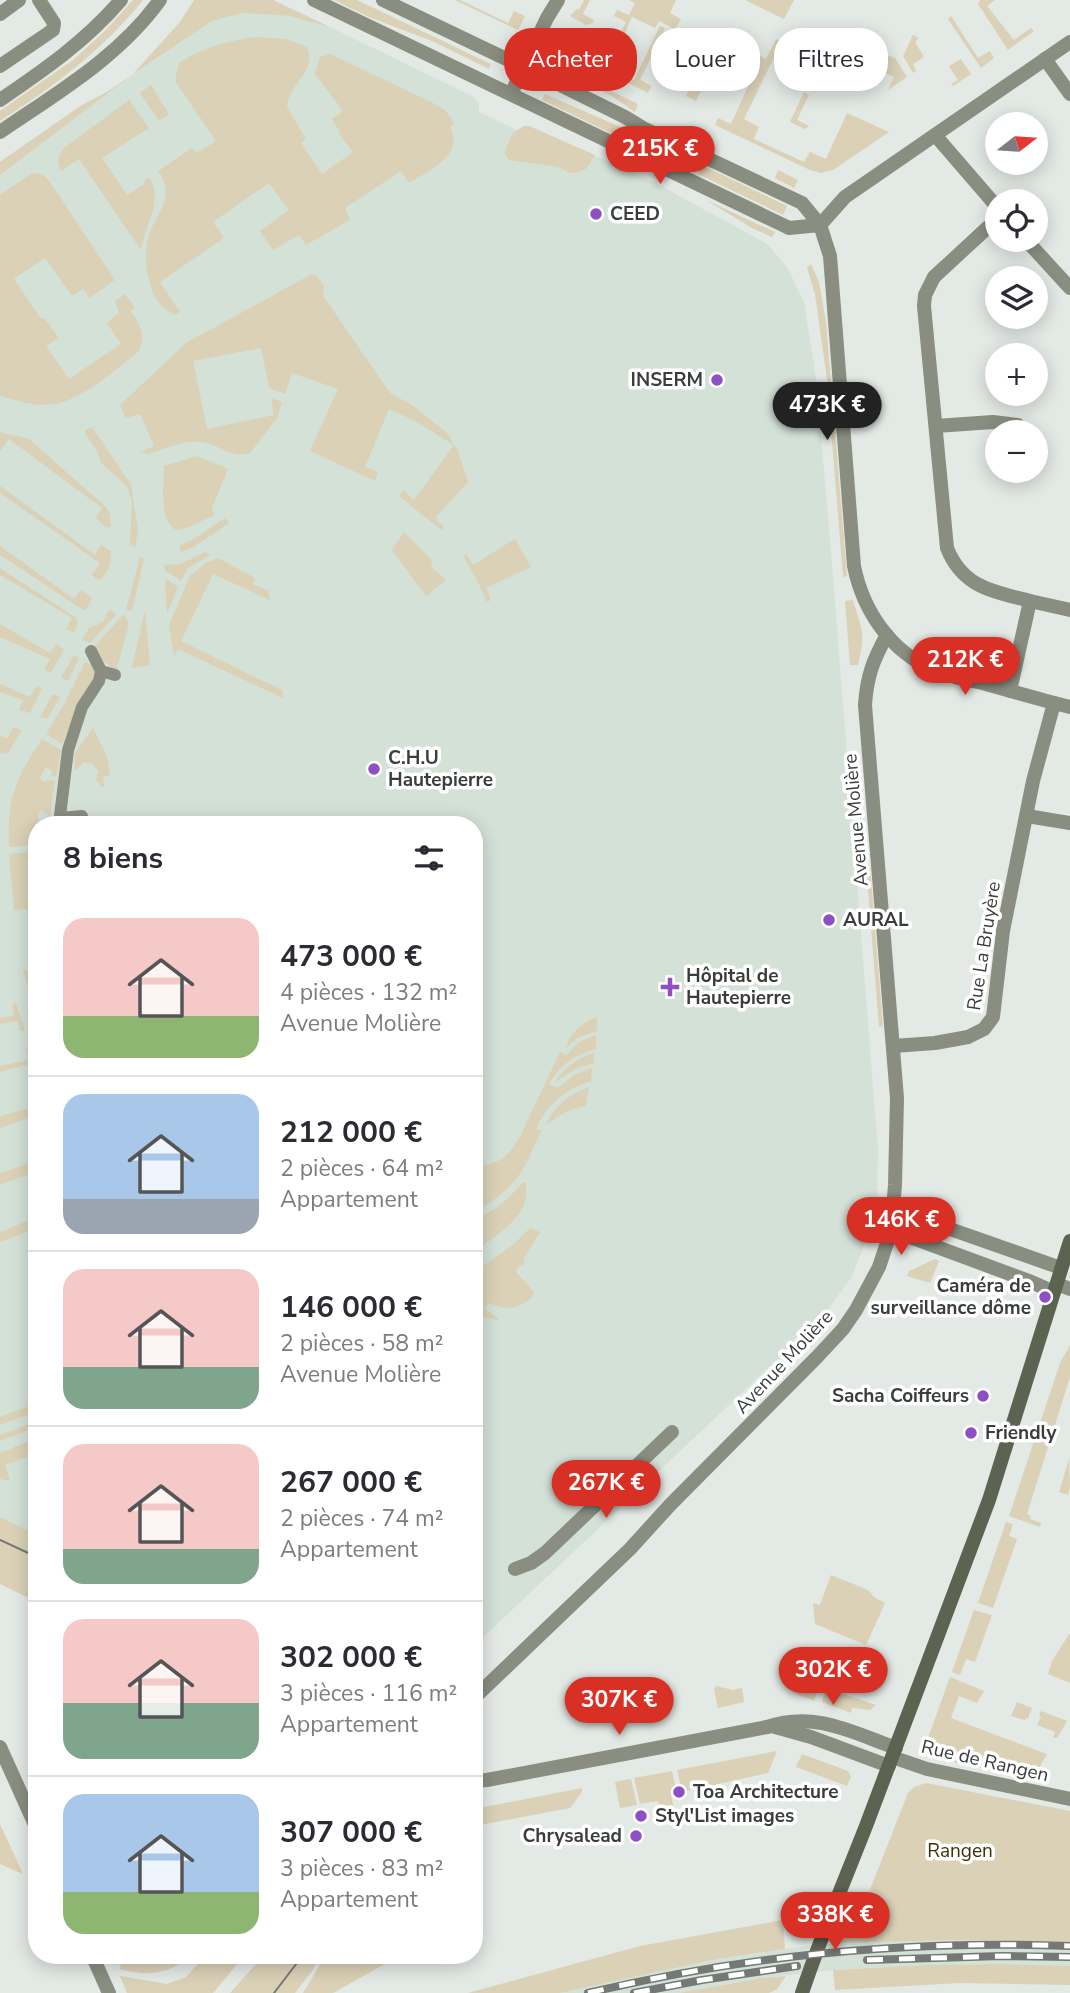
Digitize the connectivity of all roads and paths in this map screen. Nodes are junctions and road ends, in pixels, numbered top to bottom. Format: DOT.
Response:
graph roads {
  1 [pos="19,0"];
  2 [pos="39,0"];
  3 [pos="121,0"];
  4 [pos="160,0"];
  5 [pos="314,0"];
  6 [pos="383,0"];
  7 [pos="558,0"];
  8 [pos="0,14"];
  9 [pos="542,28"];
  10 [pos="1070,42"];
  11 [pos="504,58"];
  12 [pos="1045,59"];
  13 [pos="0,66"];
  14 [pos="512,91"];
  15 [pos="571,91"];
  16 [pos="511,94"];
  17 [pos="1070,94"];
  18 [pos="0,100"];
  19 [pos="0,132"];
  20 [pos="935,135"];
  21 [pos="985,193"];
  22 [pos="820,225"];
  23 [pos="985,230"];
  24 [pos="1037,252"];
  25 [pos="1070,288"];
  26 [pos="985,423"];
  27 [pos="936,426"];
  28 [pos="1030,601"];
  29 [pos="1070,610"];
  30 [pos="887,635"];
  31 [pos="92,651"];
  32 [pos="101,671"];
  33 [pos="115,675"];
  34 [pos="1010,691"];
  35 [pos="1054,703"];
  36 [pos="1070,707"];
  37 [pos="59,816"];
  38 [pos="1027,816"];
  39 [pos="1070,823"];
  40 [pos="893,1046"];
  41 [pos="893,1209"];
  42 [pos="891,1230"];
  43 [pos="1070,1241"];
  44 [pos="1061,1268"];
  45 [pos="1060,1288"];
  46 [pos="672,1432"];
  47 [pos="515,1569"];
  48 [pos="483,1689"];
  49 [pos="0,1747"];
  50 [pos="892,1757"];
  51 [pos="483,1780"];
  52 [pos="1070,1799"];
  53 [pos="28,1809"];
  54 [pos="96,1964"];
  55 [pos="803,1991"];
  56 [pos="108,1993"];
  1 -- 8 [label="street"];
  2 -- 13 [label="street"];
  3 -- 18 [label="street"];
  4 -- 19 [label="street"];
  5 -- 16 [label="street"];
  6 -- 11 [label="street"];
  7 -- 9 [label="street"];
  10 -- 12 [label="street"];
  12 -- 17 [label="street"];
  12 -- 20 [label="street"];
  14 -- 16 [label="street"];
  15 -- 22 [label="street"];
  16 -- 22 [label="street"];
  20 -- 21 [label="street"];
  20 -- 22 [label="street"];
  22 -- 30 [label="street"];
  23 -- 27 [label="street"];
  24 -- 25 [label="street"];
  26 -- 27 [label="street"];
  27 -- 28 [label="street"];
  28 -- 29 [label="street"];
  28 -- 34 [label="street"];
  30 -- 34 [label="street"];
  30 -- 40 [label="street, Avenue Molière"];
  31 -- 32 [label="street"];
  32 -- 33 [label="street"];
  32 -- 37 [label="street"];
  34 -- 35 [label="street"];
  35 -- 36 [label="street"];
  35 -- 38 [label="street, Rue La Bruyère"];
  38 -- 39 [label="street"];
  38 -- 40 [label="street, Rue La Bruyère"];
  40 -- 41 [label="street, Avenue Molière"];
  41 -- 42 [label="street, Avenue Molière"];
  41 -- 44 [label="street"];
  42 -- 45 [label="street"];
  42 -- 48 [label="street, Avenue Molière"];
  43 -- 44 [label="main road"];
  44 -- 45 [label="main road"];
  45 -- 50 [label="main road"];
  46 -- 47 [label="street"];
  49 -- 53 [label="street"];
  50 -- 51 [label="street, Rue de Rangen"];
  50 -- 52 [label="street, Rue de Rangen"];
  50 -- 55 [label="main road"];
  54 -- 56 [label="street"];
}
